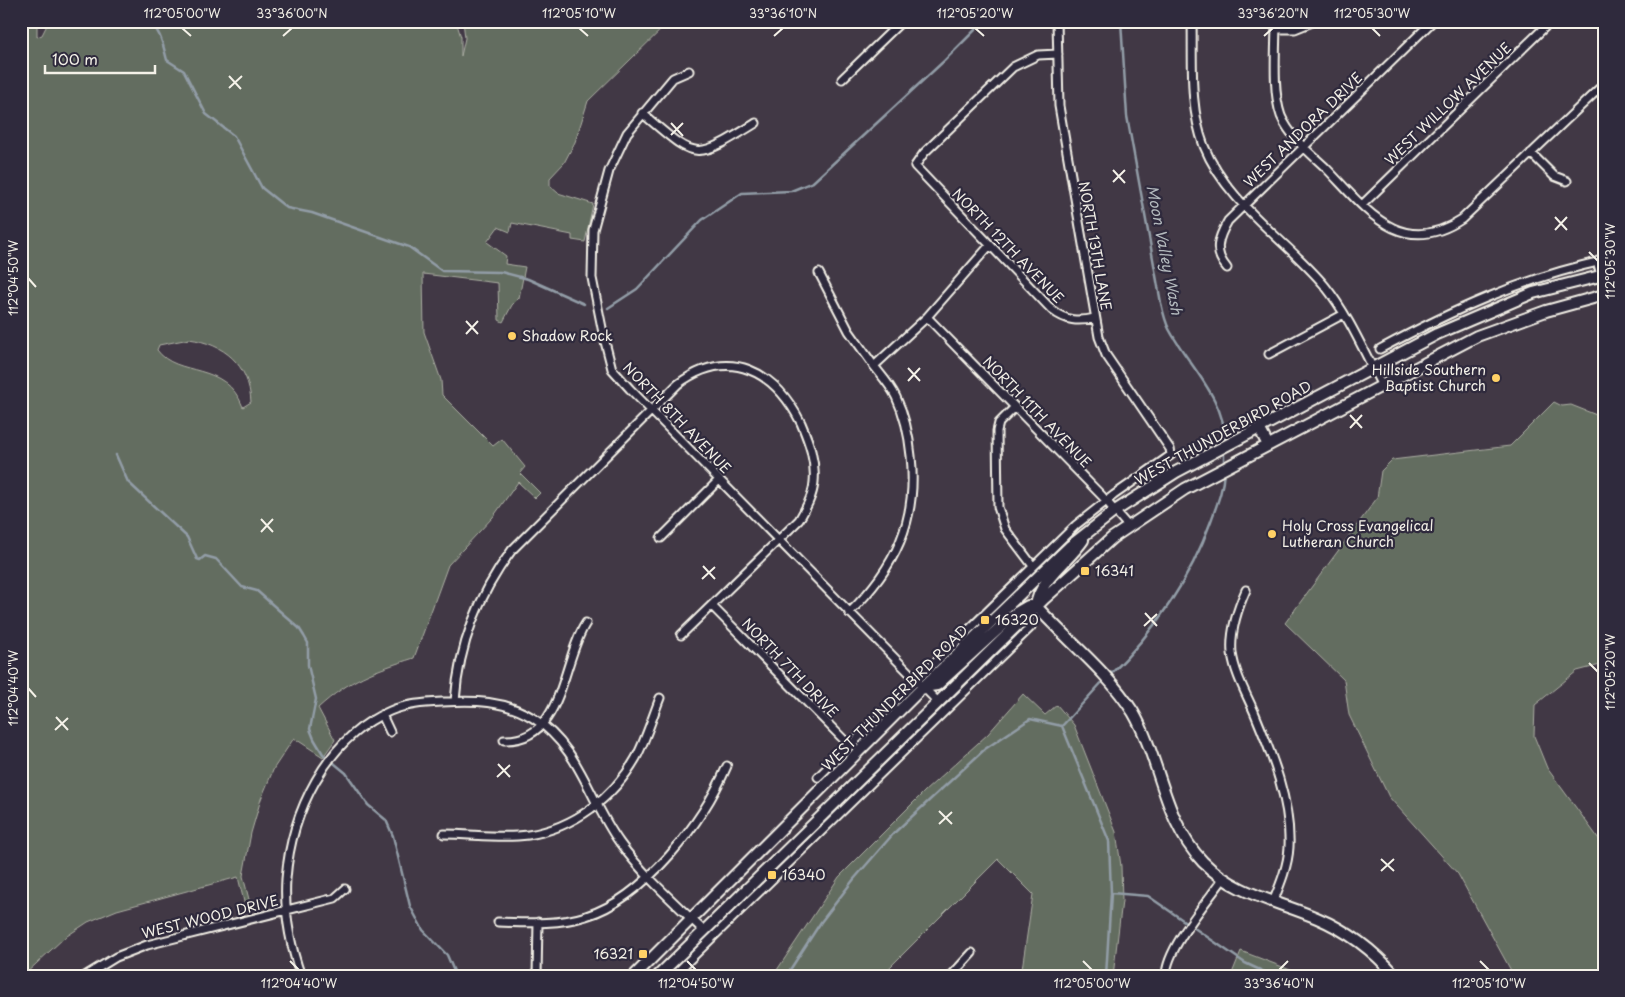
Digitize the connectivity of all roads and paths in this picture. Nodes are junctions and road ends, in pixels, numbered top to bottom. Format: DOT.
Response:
graph roads {
  1 [pos="902,21"];
  2 [pos="1057,21"];
  3 [pos="1192,21"];
  4 [pos="1276,21"];
  5 [pos="1316,21"];
  6 [pos="1433,21"];
  7 [pos="1551,21"];
  8 [pos="1276,30"];
  9 [pos="1058,54"];
  10 [pos="688,71"];
  11 [pos="842,79"];
  12 [pos="1604,84"];
  13 [pos="642,113"];
  14 [pos="756,123"];
  15 [pos="1304,146"];
  16 [pos="1531,153"];
  17 [pos="1567,181"];
  18 [pos="1245,204"];
  19 [pos="1362,205"];
  20 [pos="990,245"];
  21 [pos="1601,261"];
  22 [pos="1227,268"];
  23 [pos="819,273"];
  24 [pos="1603,278"];
  25 [pos="1604,295"];
  26 [pos="1344,314"];
  27 [pos="927,317"];
  28 [pos="1095,318"];
  29 [pos="1401,338"];
  30 [pos="1380,349"];
  31 [pos="1407,350"];
  32 [pos="1268,354"];
  33 [pos="874,366"];
  34 [pos="1372,368"];
  35 [pos="1382,386"];
  36 [pos="1015,407"];
  37 [pos="650,410"];
  38 [pos="1259,428"];
  39 [pos="1268,446"];
  40 [pos="1171,455"];
  41 [pos="719,480"];
  42 [pos="1106,500"];
  43 [pos="1116,510"];
  44 [pos="1128,526"];
  45 [pos="1089,531"];
  46 [pos="661,538"];
  47 [pos="778,541"];
  48 [pos="1033,566"];
  49 [pos="1246,590"];
  50 [pos="712,606"];
  51 [pos="1036,606"];
  52 [pos="849,613"];
  53 [pos="586,623"];
  54 [pos="1031,627"];
  55 [pos="682,635"];
  56 [pos="994,647"];
  57 [pos="1002,655"];
  58 [pos="920,684"];
  59 [pos="660,698"];
  60 [pos="455,701"];
  61 [pos="936,701"];
  62 [pos="382,715"];
  63 [pos="542,724"];
  64 [pos="390,732"];
  65 [pos="504,740"];
  66 [pos="850,746"];
  67 [pos="727,766"];
  68 [pos="818,777"];
  69 [pos="598,804"];
  70 [pos="444,834"];
  71 [pos="648,876"];
  72 [pos="1223,879"];
  73 [pos="345,889"];
  74 [pos="719,892"];
  75 [pos="1273,902"];
  76 [pos="731,904"];
  77 [pos="287,911"];
  78 [pos="739,912"];
  79 [pos="692,919"];
  80 [pos="498,922"];
  81 [pos="538,922"];
  82 [pos="704,930"];
  83 [pos="972,953"];
  84 [pos="85,976"];
  85 [pos="300,976"];
  86 [pos="537,976"];
  87 [pos="634,976"];
  88 [pos="658,976"];
  89 [pos="673,976"];
  90 [pos="951,976"];
  91 [pos="1166,976"];
  92 [pos="1396,976"];
  1 -- 11 [label="street"];
  2 -- 9 [label="street, NORTH 13TH LANE"];
  3 -- 18 [label="street"];
  4 -- 8 [label="street"];
  5 -- 8 [label="street"];
  6 -- 15 [label="street, WEST ANDORA DRIVE"];
  7 -- 19 [label="street, WEST WILLOW AVENUE"];
  8 -- 15 [label="street"];
  9 -- 20 [label="street, NORTH 12TH AVENUE"];
  9 -- 28 [label="street, NORTH 13TH LANE"];
  10 -- 13 [label="street, NORTH 8TH AVENUE"];
  12 -- 16 [label="street"];
  13 -- 14 [label="street"];
  13 -- 37 [label="street, NORTH 8TH AVENUE"];
  15 -- 18 [label="street, WEST ANDORA DRIVE"];
  15 -- 19 [label="street"];
  16 -- 17 [label="street"];
  16 -- 19 [label="street"];
  18 -- 22 [label="street, WEST ANDORA DRIVE"];
  18 -- 26 [label="street"];
  20 -- 27 [label="street"];
  20 -- 28 [label="street, NORTH 12TH AVENUE"];
  21 -- 24 [label="main road"];
  21 -- 29 [label="street"];
  23 -- 33 [label="street"];
  24 -- 31 [label="main road, WEST THUNDERBIRD ROAD"];
  25 -- 35 [label="main road"];
  26 -- 32 [label="street"];
  26 -- 34 [label="street"];
  27 -- 33 [label="street"];
  27 -- 36 [label="street, NORTH 11TH AVENUE"];
  28 -- 40 [label="street, NORTH 13TH LANE"];
  29 -- 30 [label="street"];
  29 -- 31 [label="street"];
  31 -- 34 [label="main road, WEST THUNDERBIRD ROAD"];
  33 -- 52 [label="street"];
  34 -- 35 [label="street"];
  34 -- 38 [label="main road, WEST THUNDERBIRD ROAD"];
  35 -- 39 [label="main road"];
  36 -- 42 [label="street, NORTH 11TH AVENUE"];
  36 -- 48 [label="street"];
  37 -- 41 [label="street, NORTH 8TH AVENUE"];
  37 -- 47 [label="street"];
  37 -- 60 [label="street"];
  38 -- 39 [label="main road"];
  38 -- 43 [label="main road, WEST THUNDERBIRD ROAD"];
  39 -- 44 [label="main road"];
  40 -- 42 [label="street, WEST THUNDERBIRD ROAD"];
  41 -- 46 [label="street"];
  41 -- 47 [label="street, NORTH 8TH AVENUE"];
  42 -- 43 [label="street, NORTH 11TH AVENUE"];
  42 -- 48 [label="street, WEST THUNDERBIRD ROAD"];
  43 -- 44 [label="street, NORTH 11TH AVENUE"];
  43 -- 45 [label="main road, WEST THUNDERBIRD ROAD"];
  44 -- 51 [label="main road"];
  45 -- 51 [label="main road"];
  45 -- 58 [label="main road, WEST THUNDERBIRD ROAD"];
  47 -- 50 [label="street"];
  47 -- 52 [label="street, NORTH 8TH AVENUE"];
  48 -- 58 [label="street, WEST THUNDERBIRD ROAD"];
  49 -- 75 [label="street"];
  50 -- 55 [label="street"];
  50 -- 66 [label="street, NORTH 7TH DRIVE"];
  51 -- 56 [label="main road"];
  51 -- 58 [label="main road"];
  51 -- 72 [label="main road"];
  52 -- 58 [label="street, NORTH 8TH AVENUE"];
  53 -- 63 [label="street"];
  54 -- 57 [label="street"];
  56 -- 57 [label="street"];
  56 -- 61 [label="main road"];
  57 -- 78 [label="street"];
  58 -- 61 [label="street, NORTH 8TH AVENUE"];
  58 -- 66 [label="street, WEST THUNDERBIRD ROAD"];
  58 -- 74 [label="main road, WEST THUNDERBIRD ROAD"];
  59 -- 69 [label="street"];
  60 -- 62 [label="street"];
  60 -- 63 [label="street"];
  61 -- 76 [label="main road"];
  62 -- 64 [label="street"];
  62 -- 77 [label="street"];
  63 -- 65 [label="street"];
  63 -- 69 [label="street"];
  66 -- 68 [label="street, WEST THUNDERBIRD ROAD"];
  67 -- 71 [label="street"];
  69 -- 70 [label="street"];
  69 -- 71 [label="street"];
  71 -- 79 [label="street"];
  71 -- 81 [label="street"];
  72 -- 75 [label="main road"];
  72 -- 91 [label="street"];
  73 -- 77 [label="street, WEST WOOD DRIVE"];
  74 -- 76 [label="main road"];
  74 -- 79 [label="main road, WEST THUNDERBIRD ROAD"];
  75 -- 92 [label="main road"];
  76 -- 78 [label="street"];
  76 -- 82 [label="main road"];
  77 -- 84 [label="street, WEST WOOD DRIVE"];
  77 -- 85 [label="street"];
  78 -- 89 [label="street"];
  79 -- 82 [label="street"];
  79 -- 87 [label="main road, WEST THUNDERBIRD ROAD"];
  80 -- 81 [label="street"];
  81 -- 86 [label="street"];
  82 -- 88 [label="main road"];
  83 -- 90 [label="street"];
}
